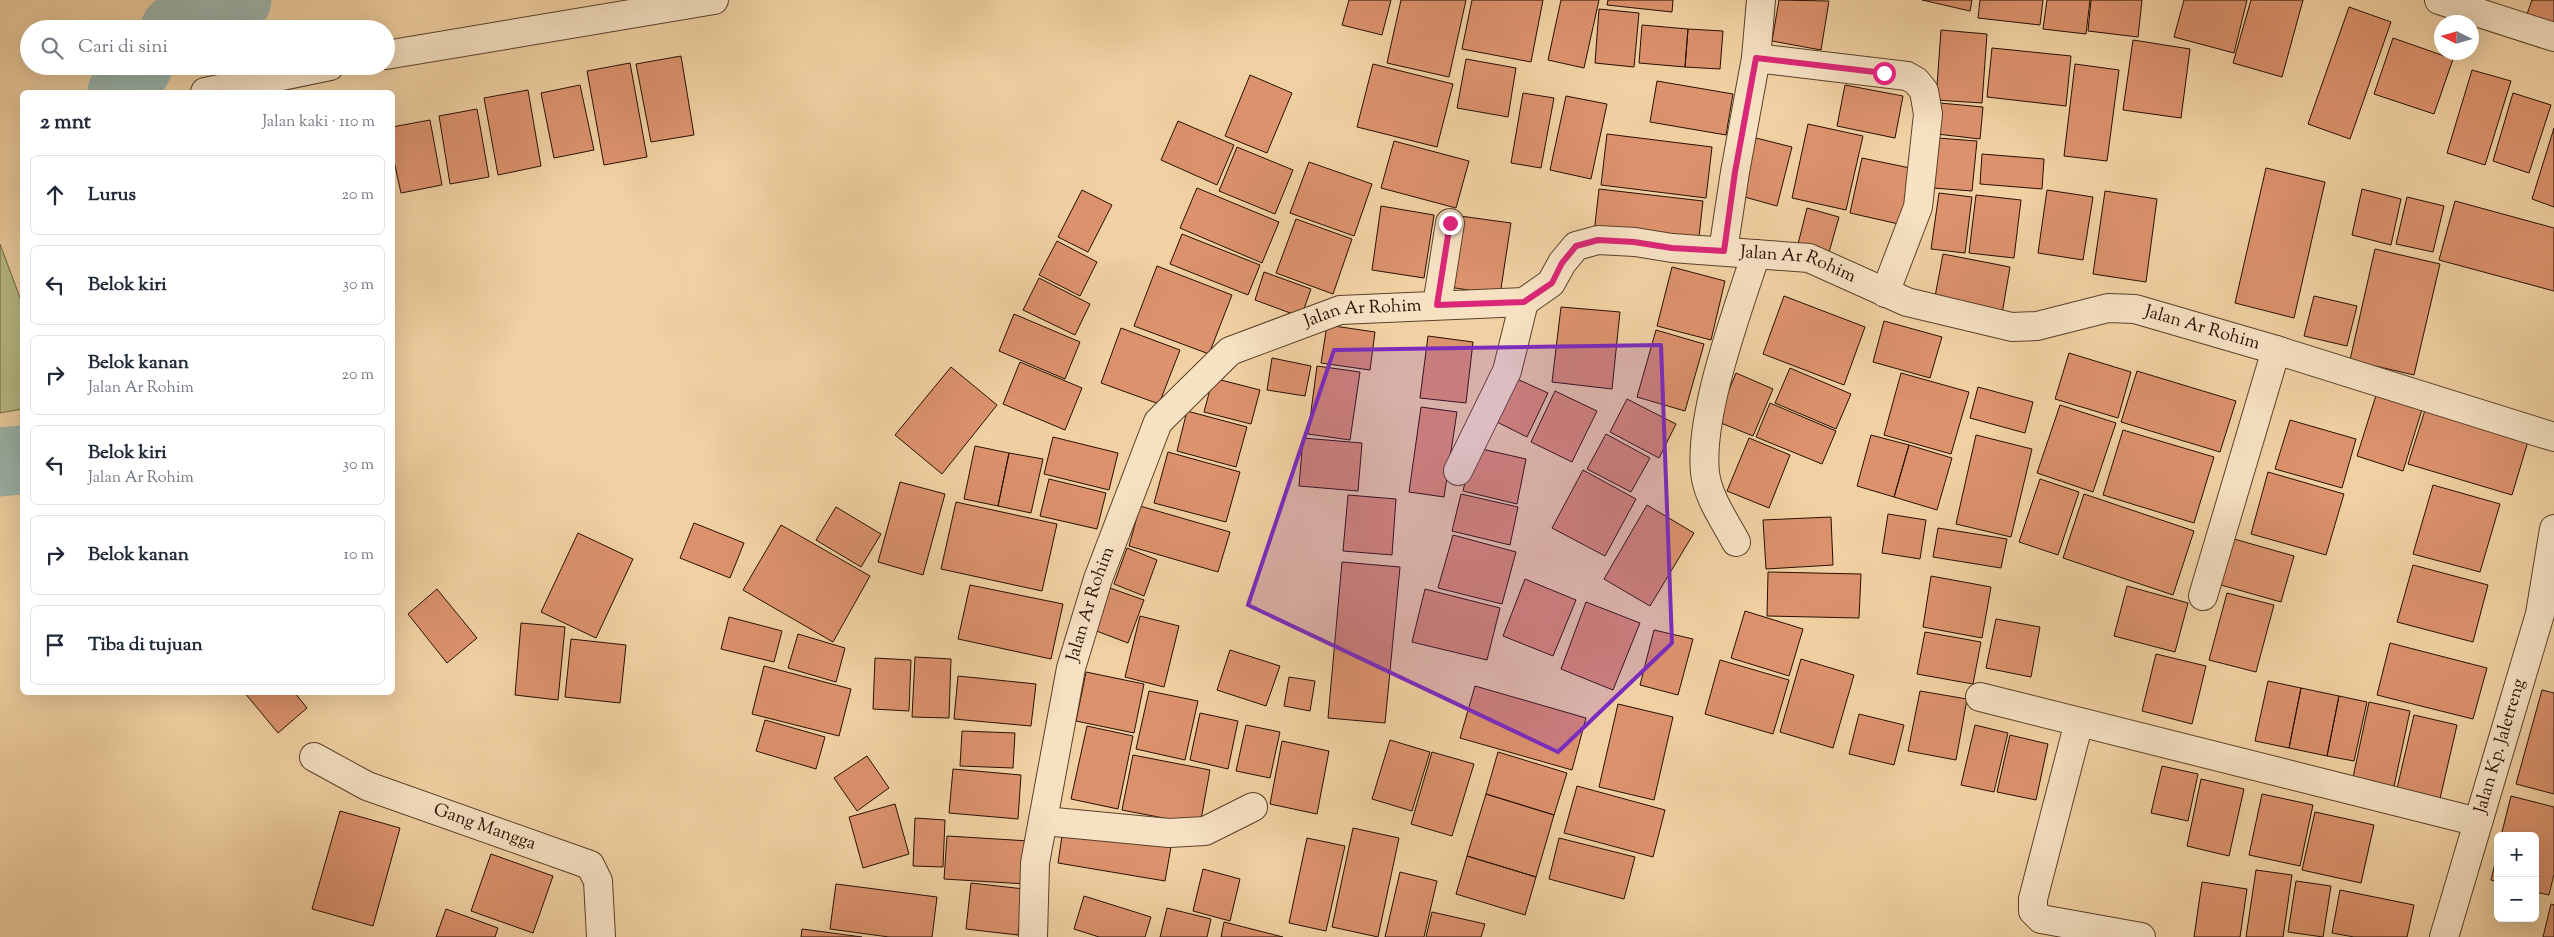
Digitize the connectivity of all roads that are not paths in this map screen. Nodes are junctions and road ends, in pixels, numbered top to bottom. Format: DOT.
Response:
graph roads {
  1 [pos="714,0"];
  2 [pos="1761,0"];
  3 [pos="2439,0"];
  4 [pos="2554,37"];
  5 [pos="395,53"];
  6 [pos="1756,58"];
  7 [pos="287,75"];
  8 [pos="215,90"];
  9 [pos="1450,223"];
  10 [pos="1724,251"];
  11 [pos="1756,254"];
  12 [pos="1885,293"];
  13 [pos="1524,302"];
  14 [pos="1437,305"];
  15 [pos="2276,350"];
  16 [pos="2554,437"];
  17 [pos="1458,472"];
  18 [pos="2554,529"];
  19 [pos="1736,542"];
  20 [pos="2203,596"];
  21 [pos="2547,615"];
  22 [pos="1980,697"];
  23 [pos="2079,722"];
  24 [pos="314,757"];
  25 [pos="1252,807"];
  26 [pos="1044,821"];
  27 [pos="2478,822"];
  28 [pos="601,937"];
  29 [pos="1033,937"];
  30 [pos="2141,937"];
  31 [pos="2444,937"];
  1 -- 5 [label="street"];
  2 -- 6 [label="street"];
  3 -- 4 [label="street"];
  6 -- 10 [label="street"];
  6 -- 12 [label="street"];
  7 -- 8 [label="street"];
  9 -- 14 [label="street"];
  10 -- 11 [label="street, Jalan Ar Rohim"];
  10 -- 13 [label="street, Jalan Ar Rohim"];
  11 -- 12 [label="street, Jalan Ar Rohim"];
  11 -- 19 [label="street"];
  12 -- 15 [label="street, Jalan Ar Rohim"];
  13 -- 14 [label="street, Jalan Ar Rohim"];
  13 -- 17 [label="street"];
  14 -- 26 [label="street, Jalan Ar Rohim"];
  15 -- 16 [label="street, Jalan Ar Rohim"];
  15 -- 20 [label="street"];
  18 -- 21 [label="street, Jalan Kp. Jaletreng"];
  21 -- 27 [label="street, Jalan Kp. Jaletreng"];
  22 -- 23 [label="street"];
  23 -- 27 [label="street"];
  23 -- 30 [label="street"];
  24 -- 28 [label="street, Gang Mangga"];
  25 -- 26 [label="street"];
  26 -- 29 [label="street, Jalan Ar Rohim"];
  27 -- 31 [label="street, Jalan Kp. Jaletreng"];
}
